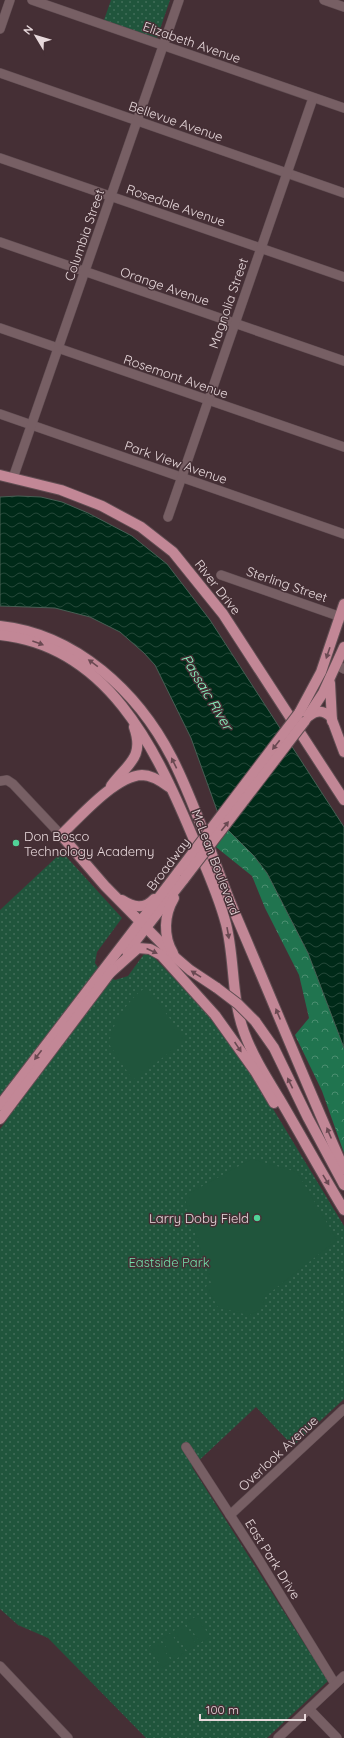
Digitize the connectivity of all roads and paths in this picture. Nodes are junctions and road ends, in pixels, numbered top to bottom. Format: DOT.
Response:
graph roads {
  1 [pos="10,0"];
  2 [pos="32,0"];
  3 [pos="178,0"];
  4 [pos="324,0"];
  5 [pos="344,7"];
  6 [pos="0,29"];
  7 [pos="163,45"];
  8 [pos="0,73"];
  9 [pos="313,98"];
  10 [pos="344,108"];
  11 [pos="137,121"];
  12 [pos="0,158"];
  13 [pos="287,173"];
  14 [pos="344,193"];
  15 [pos="111,196"];
  16 [pos="0,242"];
  17 [pos="261,248"];
  18 [pos="84,272"];
  19 [pos="344,277"];
  20 [pos="235,324"];
  21 [pos="0,328"];
  22 [pos="58,348"];
  23 [pos="344,362"];
  24 [pos="208,400"];
  25 [pos="0,414"];
  26 [pos="32,425"];
  27 [pos="344,447"];
  28 [pos="0,475"];
  29 [pos="182,477"];
  30 [pos="13,478"];
  31 [pos="168,516"];
  32 [pos="344,534"];
  33 [pos="221,575"];
  34 [pos="344,604"];
  35 [pos="342,617"];
  36 [pos="0,626"];
  37 [pos="0,635"];
  38 [pos="344,647"];
  39 [pos="340,667"];
  40 [pos="331,678"];
  41 [pos="128,712"];
  42 [pos="332,721"];
  43 [pos="304,722"];
  44 [pos="344,752"];
  45 [pos="2,780"];
  46 [pos="172,790"];
  47 [pos="106,792"];
  48 [pos="344,800"];
  49 [pos="61,835"];
  50 [pos="181,875"];
  51 [pos="115,896"];
  52 [pos="142,925"];
  53 [pos="176,958"];
  54 [pos="107,971"];
  55 [pos="0,1105"];
  56 [pos="0,1119"];
  57 [pos="309,1150"];
  58 [pos="344,1169"];
  59 [pos="344,1185"];
  60 [pos="344,1210"];
  61 [pos="344,1409"];
  62 [pos="186,1447"];
  63 [pos="230,1515"];
  64 [pos="0,1666"];
  65 [pos="344,1676"];
  66 [pos="335,1684"];
  67 [pos="309,1708"];
  68 [pos="63,1736"];
  69 [pos="278,1738"];
  70 [pos="337,1738"];
  1 -- 6 [label="street"];
  2 -- 7 [label="street, Elizabeth Avenue"];
  3 -- 7 [label="street, Columbia Street"];
  4 -- 5 [label="street"];
  7 -- 9 [label="street, Elizabeth Avenue"];
  7 -- 11 [label="street, Columbia Street"];
  8 -- 11 [label="street, Bellevue Avenue"];
  9 -- 10 [label="street, Elizabeth Avenue"];
  9 -- 13 [label="street, Magnolia Street"];
  11 -- 13 [label="street, Bellevue Avenue"];
  11 -- 15 [label="street, Columbia Street"];
  12 -- 15 [label="street, Rosedale Avenue"];
  13 -- 14 [label="street, Bellevue Avenue"];
  13 -- 17 [label="street, Magnolia Street"];
  15 -- 17 [label="street, Rosedale Avenue"];
  15 -- 18 [label="street, Columbia Street"];
  16 -- 18 [label="street, Orange Avenue"];
  17 -- 19 [label="street, Rosedale Avenue"];
  17 -- 20 [label="street, Magnolia Street"];
  18 -- 20 [label="street, Orange Avenue"];
  18 -- 22 [label="street, Columbia Street"];
  20 -- 23 [label="street, Orange Avenue"];
  20 -- 24 [label="street, Magnolia Street"];
  21 -- 22 [label="street, Rosemont Avenue"];
  22 -- 24 [label="street, Rosemont Avenue"];
  22 -- 26 [label="street, Columbia Street"];
  24 -- 27 [label="street, Rosemont Avenue"];
  24 -- 29 [label="street, Magnolia Street"];
  25 -- 26 [label="street, Park View Avenue"];
  26 -- 29 [label="street, Park View Avenue"];
  26 -- 30 [label="street, Columbia Street"];
  28 -- 30 [label="main road, River Drive"];
  29 -- 31 [label="street, Magnolia Street"];
  29 -- 32 [label="street, Park View Avenue"];
  30 -- 48 [label="main road, River Drive"];
  33 -- 35 [label="street, Sterling Street"];
  34 -- 35 [label="main road, Broadway"];
  35 -- 50 [label="main road, Broadway, one-way, bridge"];
  58 -- 36 [label="main road, McLean Boulevard, one-way"];
  37 -- 41 [label="main road, McLean Boulevard, one-way"];
  38 -- 39 [label="main road, Broadway"];
  39 -- 40 [label="main road, Broadway"];
  40 -- 42 [label="main road"];
  40 -- 43 [label="main road, Broadway"];
  41 -- 46 [label="main road, McLean Boulevard"];
  41 -- 47 [label="main road"];
  42 -- 43 [label="main road"];
  42 -- 44 [label="main road"];
  50 -- 43 [label="main road, Broadway, one-way, bridge"];
  45 -- 49 [label="street"];
  46 -- 47 [label="main road"];
  46 -- 57 [label="main road, McLean Boulevard, one-way"];
  47 -- 49 [label="main road"];
  49 -- 51 [label="main road"];
  50 -- 51 [label="main road"];
  50 -- 52 [label="main road, Broadway"];
  50 -- 53 [label="main road"];
  51 -- 52 [label="main road"];
  52 -- 53 [label="main road"];
  52 -- 54 [label="main road, Broadway"];
  59 -- 53 [label="main road, one-way, bridge"];
  54 -- 55 [label="main road, Broadway, one-way"];
  54 -- 56 [label="main road, Broadway"];
  54 -- 57 [label="main road, one-way"];
  57 -- 60 [label="main road, McLean Boulevard, one-way"];
  61 -- 63 [label="street, Overlook Avenue"];
  62 -- 63 [label="street, East Park Drive"];
  63 -- 66 [label="street, East Park Drive"];
  64 -- 68 [label="street"];
  65 -- 66 [label="street"];
  66 -- 67 [label="street"];
  67 -- 69 [label="street"];
  67 -- 70 [label="street"];
}
